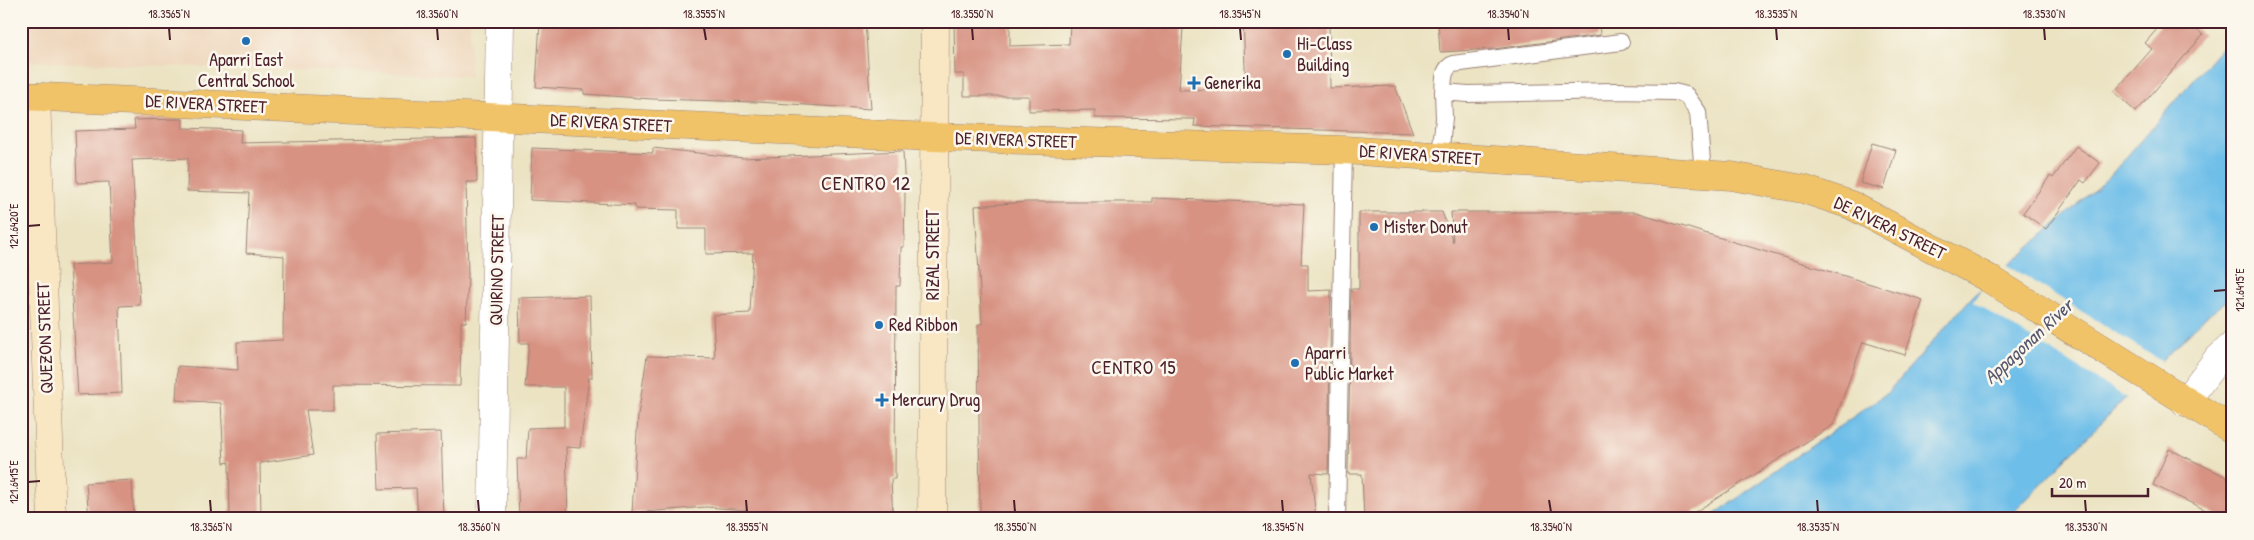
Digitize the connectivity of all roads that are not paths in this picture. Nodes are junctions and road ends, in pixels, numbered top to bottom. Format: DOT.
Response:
graph roads {
  1 [pos="500,21"];
  2 [pos="935,21"];
  3 [pos="1621,42"];
  4 [pos="1443,92"];
  5 [pos="29,96"];
  6 [pos="500,118"];
  7 [pos="933,137"];
  8 [pos="1344,150"];
  9 [pos="1440,156"];
  10 [pos="1703,174"];
  11 [pos="2233,345"];
  12 [pos="2178,397"];
  13 [pos="2233,430"];
  14 [pos="52,519"];
  15 [pos="492,519"];
  16 [pos="932,519"];
  17 [pos="1337,519"];
  1 -- 6 [label="street, QUIRINO STREET"];
  2 -- 7 [label="street, RIZAL STREET"];
  3 -- 4 [label="lane"];
  4 -- 9 [label="lane"];
  4 -- 10 [label="lane"];
  5 -- 6 [label="main road, DE RIVERA STREET"];
  5 -- 14 [label="street, QUEZON STREET"];
  6 -- 7 [label="main road, DE RIVERA STREET"];
  6 -- 15 [label="street, QUIRINO STREET"];
  7 -- 8 [label="main road, DE RIVERA STREET"];
  7 -- 16 [label="street, RIZAL STREET"];
  8 -- 9 [label="main road, DE RIVERA STREET"];
  8 -- 17 [label="lane"];
  9 -- 10 [label="main road, DE RIVERA STREET"];
  10 -- 12 [label="main road, DE RIVERA STREET"];
  11 -- 12 [label="street"];
  12 -- 13 [label="main road, DE RIVERA STREET"];
}
